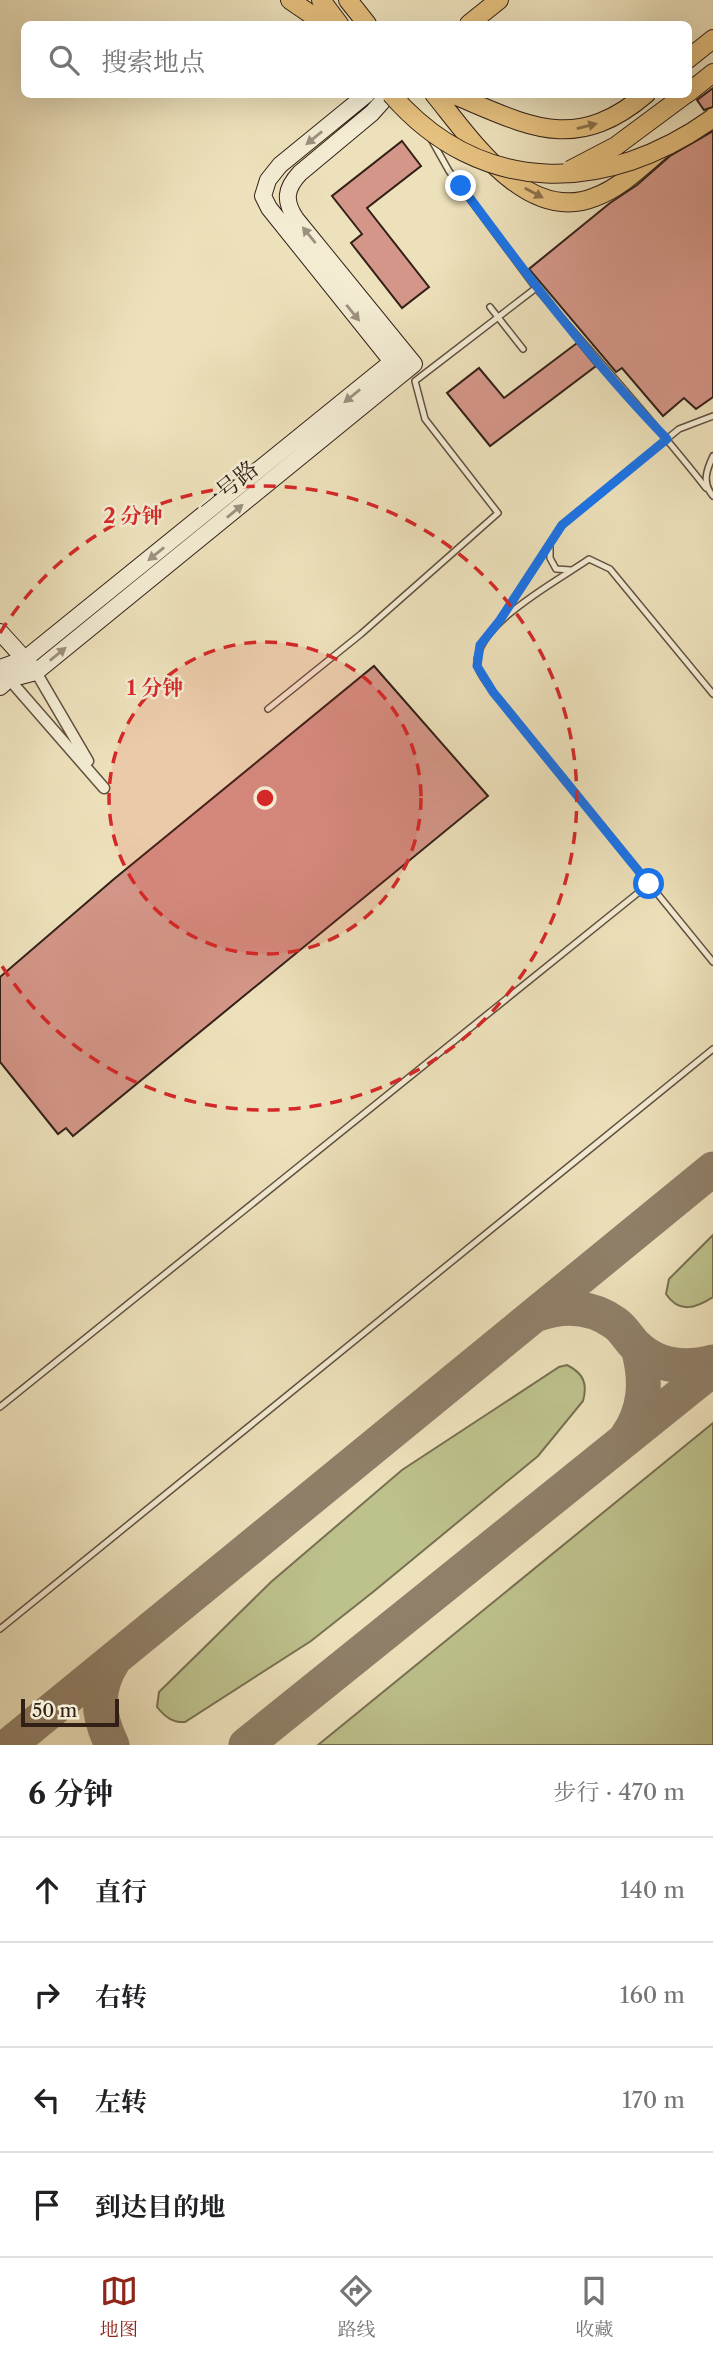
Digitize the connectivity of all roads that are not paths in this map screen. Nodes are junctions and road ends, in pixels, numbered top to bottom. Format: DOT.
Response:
graph roads {
  1 [pos="290,0"];
  2 [pos="321,0"];
  3 [pos="348,0"];
  4 [pos="499,0"];
  5 [pos="321,21"];
  6 [pos="337,21"];
  7 [pos="365,21"];
  8 [pos="473,21"];
  9 [pos="713,39"];
  10 [pos="692,56"];
  11 [pos="713,73"];
  12 [pos="692,90"];
  13 [pos="362,98"];
  14 [pos="386,98"];
  15 [pos="394,98"];
  16 [pos="437,98"];
  17 [pos="462,98"];
  18 [pos="641,98"];
  19 [pos="682,98"];
  20 [pos="713,109"];
  21 [pos="418,114"];
  22 [pos="713,118"];
  23 [pos="561,174"];
  24 [pos="536,288"];
  25 [pos="490,307"];
  26 [pos="497,316"];
  27 [pos="523,349"];
  28 [pos="403,363"];
  29 [pos="713,416"];
  30 [pos="667,439"];
  31 [pos="713,456"];
  32 [pos="706,488"];
  33 [pos="713,496"];
  34 [pos="550,543"];
  35 [pos="572,570"];
  36 [pos="500,620"];
  37 [pos="0,632"];
  38 [pos="30,665"];
  39 [pos="2,676"];
  40 [pos="713,694"];
  41 [pos="268,709"];
  42 [pos="649,884"];
  43 [pos="713,962"];
  44 [pos="713,1049"];
  45 [pos="0,1407"];
  46 [pos="0,1629"];
  1 -- 5 [label="main road"];
  2 -- 6 [label="main road"];
  3 -- 7 [label="main road"];
  4 -- 8 [label="main road"];
  9 -- 10 [label="main road"];
  11 -- 12 [label="main road"];
  13 -- 28 [label="main road, one-way"];
  28 -- 14 [label="main road, one-way"];
  15 -- 23 [label="main road, bridge"];
  16 -- 20 [label="main road, one-way"];
  17 -- 18 [label="main road, one-way"];
  19 -- 23 [label="main road, bridge"];
  21 -- 24 [label="lane"];
  22 -- 23 [label="main road, bridge"];
  24 -- 26 [label="lane"];
  24 -- 30 [label="lane"];
  25 -- 26 [label="lane"];
  26 -- 27 [label="lane"];
  26 -- 41 [label="lane"];
  28 -- 38 [label="main road, 一号路"];
  29 -- 30 [label="lane"];
  30 -- 32 [label="lane"];
  30 -- 34 [label="lane"];
  31 -- 32 [label="lane"];
  32 -- 33 [label="lane"];
  34 -- 35 [label="lane"];
  34 -- 36 [label="lane"];
  35 -- 36 [label="lane"];
  35 -- 40 [label="lane"];
  36 -- 42 [label="lane"];
  37 -- 38 [label="main road"];
  38 -- 39 [label="main road, 一号路"];
  38 -- 39 [label="street"];
  42 -- 43 [label="lane"];
  42 -- 45 [label="lane"];
  44 -- 46 [label="lane"];
}
